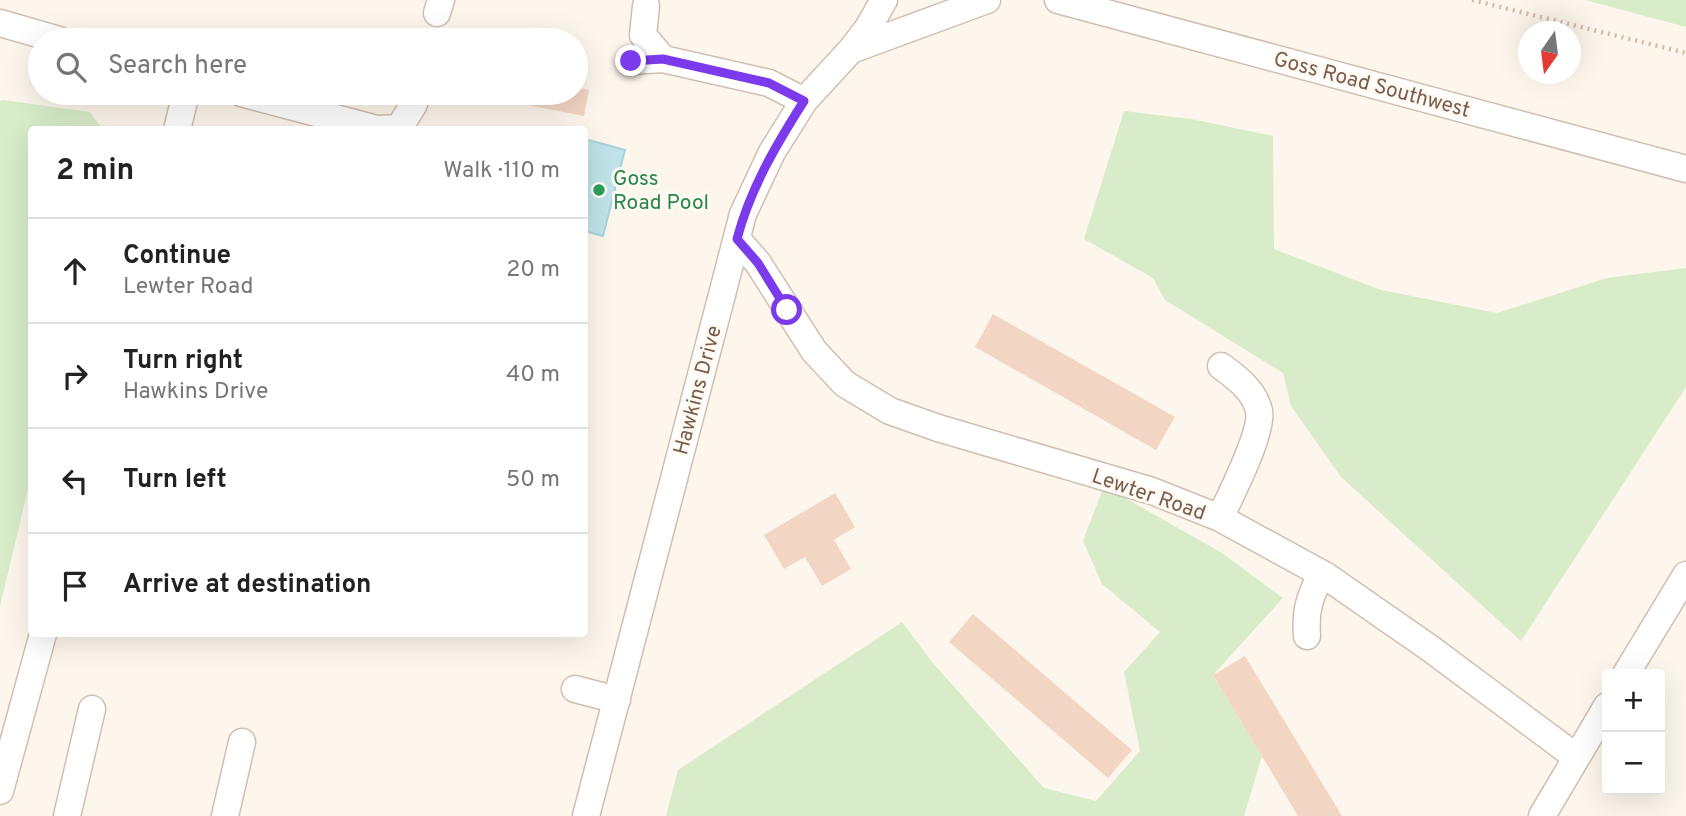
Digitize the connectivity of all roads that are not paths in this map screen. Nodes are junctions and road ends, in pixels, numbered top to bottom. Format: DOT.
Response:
graph roads {
  1 [pos="884,0"];
  2 [pos="987,0"];
  3 [pos="1058,0"];
  4 [pos="646,6"];
  5 [pos="0,23"];
  6 [pos="28,31"];
  7 [pos="851,50"];
  8 [pos="663,59"];
  9 [pos="631,61"];
  10 [pos="804,101"];
  11 [pos="183,105"];
  12 [pos="286,105"];
  13 [pos="413,105"];
  14 [pos="178,126"];
  15 [pos="366,126"];
  16 [pos="400,126"];
  17 [pos="1686,169"];
  18 [pos="737,239"];
  19 [pos="1222,366"];
  20 [pos="1220,518"];
  21 [pos="1321,574"];
  22 [pos="1686,575"];
  23 [pos="1307,636"];
  24 [pos="42,637"];
  25 [pos="1629,669"];
  26 [pos="575,689"];
  27 [pos="617,699"];
  28 [pos="92,709"];
  29 [pos="1602,714"];
  30 [pos="242,742"];
  31 [pos="1576,757"];
  32 [pos="0,791"];
  33 [pos="67,816"];
  34 [pos="225,816"];
  35 [pos="586,816"];
  36 [pos="1542,816"];
  1 -- 7 [label="street, Hawkins Drive"];
  2 -- 7 [label="street"];
  3 -- 17 [label="street, Goss Road Southwest"];
  4 -- 8 [label="street"];
  5 -- 6 [label="street"];
  7 -- 10 [label="street, Hawkins Drive"];
  8 -- 9 [label="street"];
  8 -- 10 [label="street"];
  10 -- 18 [label="street, Hawkins Drive"];
  11 -- 14 [label="street"];
  12 -- 15 [label="street"];
  13 -- 16 [label="street"];
  18 -- 20 [label="street, Lewter Road"];
  18 -- 27 [label="street, Hawkins Drive"];
  19 -- 20 [label="street"];
  20 -- 21 [label="street, Lewter Road"];
  21 -- 23 [label="street"];
  21 -- 31 [label="street, Lewter Road"];
  22 -- 25 [label="street"];
  24 -- 32 [label="street"];
  26 -- 27 [label="street"];
  27 -- 35 [label="street, Hawkins Drive"];
  28 -- 33 [label="street"];
  29 -- 31 [label="street"];
  30 -- 34 [label="street"];
  31 -- 36 [label="street"];
}
